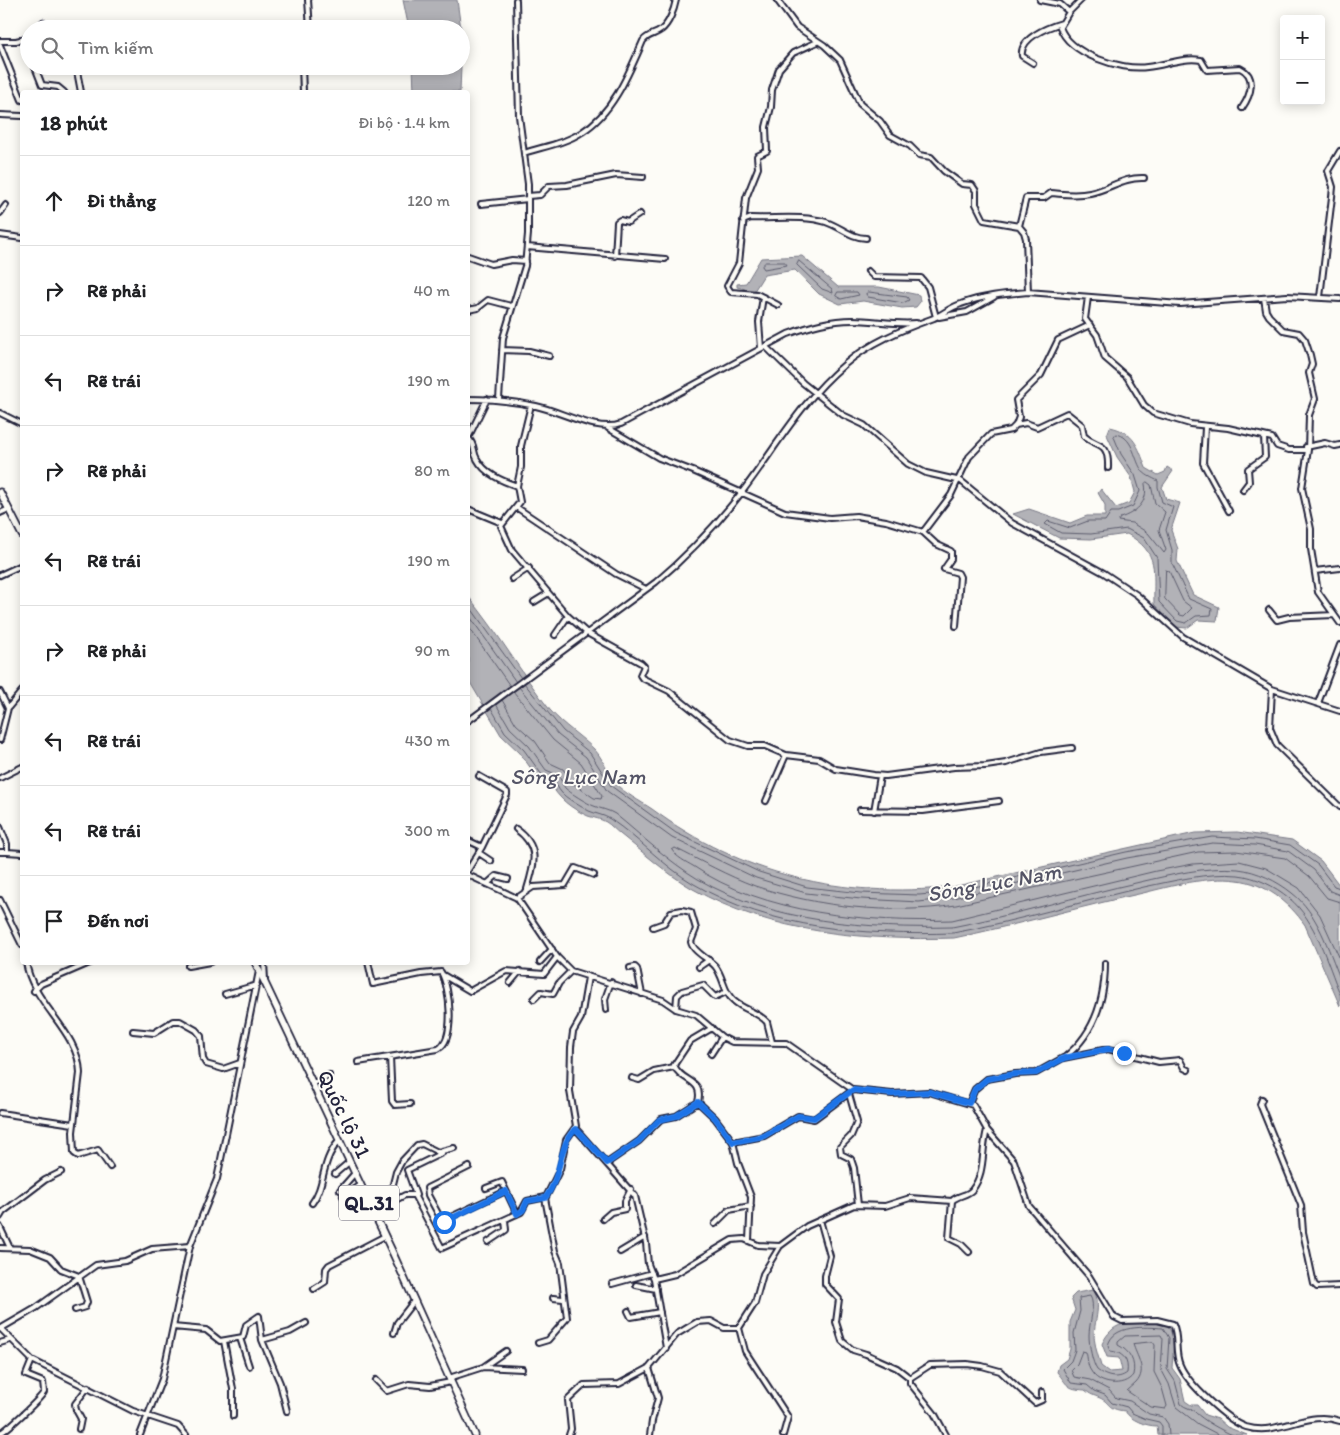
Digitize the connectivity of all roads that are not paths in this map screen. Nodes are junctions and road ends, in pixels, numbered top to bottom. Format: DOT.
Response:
graph roads {
  1 [pos="308,0"];
  2 [pos="516,0"];
  3 [pos="676,0"];
  4 [pos="778,0"];
  5 [pos="1040,0"];
  6 [pos="1081,0"];
  7 [pos="1069,12"];
  8 [pos="309,20"];
  9 [pos="1062,23"];
  10 [pos="20,40"];
  11 [pos="0,41"];
  12 [pos="817,42"];
  13 [pos="0,45"];
  14 [pos="1033,63"];
  15 [pos="38,75"];
  16 [pos="78,75"];
  17 [pos="302,75"];
  18 [pos="61,90"];
  19 [pos="81,90"];
  20 [pos="303,90"];
  21 [pos="20,95"];
  22 [pos="1242,108"];
  23 [pos="0,115"];
  24 [pos="20,116"];
  25 [pos="1340,151"];
  26 [pos="524,153"];
  27 [pos="643,177"];
  28 [pos="1144,178"];
  29 [pos="528,197"];
  30 [pos="6,204"];
  31 [pos="481,204"];
  32 [pos="0,213"];
  33 [pos="640,214"];
  34 [pos="743,221"];
  35 [pos="1019,226"];
  36 [pos="0,235"];
  37 [pos="20,238"];
  38 [pos="866,238"];
  39 [pos="527,247"];
  40 [pos="615,256"];
  41 [pos="470,257"];
  42 [pos="665,259"];
  43 [pos="526,261"];
  44 [pos="868,271"];
  45 [pos="1028,292"];
  46 [pos="998,295"];
  47 [pos="763,297"];
  48 [pos="1088,297"];
  49 [pos="1320,297"];
  50 [pos="1264,298"];
  51 [pos="1340,299"];
  52 [pos="778,305"];
  53 [pos="512,306"];
  54 [pos="470,310"];
  55 [pos="936,317"];
  56 [pos="919,322"];
  57 [pos="1090,325"];
  58 [pos="763,347"];
  59 [pos="502,350"];
  60 [pos="549,356"];
  61 [pos="816,392"];
  62 [pos="470,399"];
  63 [pos="487,399"];
  64 [pos="499,400"];
  65 [pos="531,405"];
  66 [pos="0,413"];
  67 [pos="20,423"];
  68 [pos="1016,425"];
  69 [pos="1205,427"];
  70 [pos="608,428"];
  71 [pos="470,434"];
  72 [pos="1264,437"];
  73 [pos="470,440"];
  74 [pos="1340,445"];
  75 [pos="1307,449"];
  76 [pos="1108,468"];
  77 [pos="959,480"];
  78 [pos="517,486"];
  79 [pos="1244,490"];
  80 [pos="0,492"];
  81 [pos="741,492"];
  82 [pos="516,507"];
  83 [pos="9,508"];
  84 [pos="470,510"];
  85 [pos="1229,511"];
  86 [pos="0,513"];
  87 [pos="502,523"];
  88 [pos="20,531"];
  89 [pos="923,532"];
  90 [pos="20,566"];
  91 [pos="529,568"];
  92 [pos="1340,568"];
  93 [pos="1314,572"];
  94 [pos="0,575"];
  95 [pos="512,579"];
  96 [pos="646,589"];
  97 [pos="547,594"];
  98 [pos="534,602"];
  99 [pos="1269,610"];
  100 [pos="1334,615"];
  101 [pos="568,616"];
  102 [pos="1340,623"];
  103 [pos="956,626"];
  104 [pos="587,633"];
  105 [pos="555,636"];
  106 [pos="1340,647"];
  107 [pos="1272,689"];
  108 [pos="0,692"];
  109 [pos="20,693"];
  110 [pos="1318,703"];
  111 [pos="8,708"];
  112 [pos="1340,711"];
  113 [pos="470,720"];
  114 [pos="0,740"];
  115 [pos="1072,748"];
  116 [pos="786,755"];
  117 [pos="20,769"];
  118 [pos="480,776"];
  119 [pos="880,776"];
  120 [pos="0,778"];
  121 [pos="766,801"];
  122 [pos="999,801"];
  123 [pos="1340,807"];
  124 [pos="860,810"];
  125 [pos="874,811"];
  126 [pos="0,827"];
  127 [pos="516,829"];
  128 [pos="470,841"];
  129 [pos="482,847"];
  130 [pos="0,852"];
  131 [pos="7,852"];
  132 [pos="479,852"];
  133 [pos="20,853"];
  134 [pos="492,861"];
  135 [pos="470,867"];
  136 [pos="594,875"];
  137 [pos="470,876"];
  138 [pos="508,879"];
  139 [pos="487,884"];
  140 [pos="527,889"];
  141 [pos="517,898"];
  142 [pos="0,900"];
  143 [pos="653,927"];
  144 [pos="20,941"];
  145 [pos="552,949"];
  146 [pos="557,957"];
  147 [pos="709,960"];
  148 [pos="540,962"];
  149 [pos="1105,963"];
  150 [pos="27,965"];
  151 [pos="85,965"];
  152 [pos="194,965"];
  153 [pos="258,965"];
  154 [pos="258,965"];
  155 [pos="258,965"];
  156 [pos="369,965"];
  157 [pos="188,966"];
  158 [pos="630,968"];
  159 [pos="699,968"];
  160 [pos="520,971"];
  161 [pos="571,971"];
  162 [pos="443,974"];
  163 [pos="588,977"];
  164 [pos="611,982"];
  165 [pos="510,983"];
  166 [pos="265,984"];
  167 [pos="257,985"];
  168 [pos="34,991"];
  169 [pos="726,992"];
  170 [pos="225,994"];
  171 [pos="642,994"];
  172 [pos="534,998"];
  173 [pos="676,1009"];
  174 [pos="606,1010"];
  175 [pos="712,1028"];
  176 [pos="133,1031"];
  177 [pos="722,1037"];
  178 [pos="772,1042"];
  179 [pos="712,1054"];
  180 [pos="390,1057"];
  181 [pos="1064,1058"];
  182 [pos="358,1062"];
  183 [pos="240,1063"];
  184 [pos="674,1068"];
  185 [pos="1188,1070"];
  186 [pos="329,1075"];
  187 [pos="632,1078"];
  188 [pos="312,1084"];
  189 [pos="853,1090"];
  190 [pos="849,1094"];
  191 [pos="1262,1099"];
  192 [pos="698,1102"];
  193 [pos="969,1103"];
  194 [pos="410,1104"];
  195 [pos="0,1113"];
  196 [pos="73,1124"];
  197 [pos="576,1129"];
  198 [pos="987,1130"];
  199 [pos="339,1141"];
  200 [pos="733,1142"];
  201 [pos="454,1148"];
  202 [pos="442,1152"];
  203 [pos="349,1162"];
  204 [pos="607,1163"];
  205 [pos="469,1167"];
  206 [pos="110,1168"];
  207 [pos="61,1172"];
  208 [pos="335,1174"];
  209 [pos="355,1174"];
  210 [pos="360,1185"];
  211 [pos="486,1188"];
  212 [pos="631,1189"];
  213 [pos="340,1190"];
  214 [pos="506,1191"];
  215 [pos="343,1196"];
  216 [pos="417,1197"];
  217 [pos="545,1198"];
  218 [pos="952,1201"];
  219 [pos="312,1203"];
  220 [pos="388,1204"];
  221 [pos="858,1204"];
  222 [pos="750,1206"];
  223 [pos="373,1212"];
  224 [pos="517,1214"];
  225 [pos="0,1215"];
  226 [pos="603,1219"];
  227 [pos="505,1220"];
  228 [pos="820,1220"];
  229 [pos="715,1224"];
  230 [pos="0,1227"];
  231 [pos="385,1236"];
  232 [pos="645,1237"];
  233 [pos="748,1240"];
  234 [pos="488,1242"];
  235 [pos="190,1246"];
  236 [pos="780,1246"];
  237 [pos="0,1248"];
  238 [pos="10,1248"];
  239 [pos="620,1252"];
  240 [pos="969,1252"];
  241 [pos="652,1273"];
  242 [pos="79,1276"];
  243 [pos="654,1279"];
  244 [pos="612,1284"];
  245 [pos="636,1285"];
  246 [pos="1340,1286"];
  247 [pos="314,1289"];
  248 [pos="656,1289"];
  249 [pos="553,1298"];
  250 [pos="563,1299"];
  251 [pos="414,1300"];
  252 [pos="75,1310"];
  253 [pos="628,1311"];
  254 [pos="660,1312"];
  255 [pos="306,1323"];
  256 [pos="173,1327"];
  257 [pos="739,1328"];
  258 [pos="0,1329"];
  259 [pos="394,1333"];
  260 [pos="240,1338"];
  261 [pos="10,1340"];
  262 [pos="224,1340"];
  263 [pos="262,1340"];
  264 [pos="0,1343"];
  265 [pos="538,1343"];
  266 [pos="666,1348"];
  267 [pos="506,1351"];
  268 [pos="32,1360"];
  269 [pos="249,1366"];
  270 [pos="483,1368"];
  271 [pos="649,1368"];
  272 [pos="522,1369"];
  273 [pos="910,1378"];
  274 [pos="376,1380"];
  275 [pos="449,1381"];
  276 [pos="88,1387"];
  277 [pos="1042,1392"];
  278 [pos="287,1411"];
  279 [pos="148,1416"];
  280 [pos="234,1416"];
  281 [pos="1340,1421"];
  282 [pos="79,1429"];
  283 [pos="0,1433"];
  284 [pos="140,1435"];
  285 [pos="186,1435"];
  286 [pos="475,1435"];
  287 [pos="569,1435"];
  288 [pos="650,1435"];
  289 [pos="783,1435"];
  290 [pos="946,1435"];
  1 -- 8 [label="street"];
  2 -- 26 [label="street"];
  3 -- 26 [label="street"];
  4 -- 12 [label="street"];
  5 -- 7 [label="street"];
  6 -- 7 [label="street"];
  7 -- 9 [label="street"];
  9 -- 14 [label="street"];
  9 -- 22 [label="street"];
  10 -- 11 [label="street"];
  12 -- 34 [label="street"];
  12 -- 35 [label="street"];
  13 -- 21 [label="street"];
  15 -- 18 [label="street"];
  16 -- 19 [label="street"];
  17 -- 20 [label="street"];
  23 -- 24 [label="street"];
  25 -- 49 [label="street"];
  26 -- 29 [label="street"];
  27 -- 29 [label="street"];
  28 -- 35 [label="street"];
  29 -- 31 [label="street"];
  29 -- 39 [label="street"];
  30 -- 32 [label="street"];
  33 -- 40 [label="street"];
  34 -- 38 [label="street"];
  34 -- 47 [label="street"];
  35 -- 45 [label="street"];
  36 -- 37 [label="street"];
  39 -- 40 [label="street"];
  39 -- 43 [label="street"];
  40 -- 42 [label="street"];
  41 -- 43 [label="street"];
  43 -- 53 [label="street"];
  44 -- 55 [label="street"];
  45 -- 46 [label="street"];
  45 -- 48 [label="street"];
  46 -- 55 [label="street"];
  46 -- 55 [label="street"];
  47 -- 52 [label="street"];
  47 -- 58 [label="street"];
  48 -- 50 [label="street"];
  48 -- 57 [label="street"];
  49 -- 50 [label="street"];
  49 -- 51 [label="street"];
  50 -- 75 [label="street"];
  53 -- 54 [label="street"];
  53 -- 59 [label="street"];
  55 -- 56 [label="street"];
  56 -- 58 [label="street"];
  56 -- 61 [label="street"];
  57 -- 68 [label="street"];
  57 -- 69 [label="street"];
  58 -- 61 [label="street"];
  58 -- 70 [label="street"];
  59 -- 60 [label="street"];
  59 -- 64 [label="street"];
  61 -- 77 [label="street"];
  61 -- 81 [label="street"];
  62 -- 63 [label="street"];
  63 -- 64 [label="street"];
  63 -- 71 [label="street"];
  64 -- 65 [label="street"];
  65 -- 70 [label="street"];
  65 -- 78 [label="street"];
  66 -- 67 [label="street"];
  68 -- 76 [label="street"];
  68 -- 77 [label="street"];
  69 -- 72 [label="street"];
  69 -- 85 [label="street"];
  70 -- 81 [label="street"];
  72 -- 75 [label="street"];
  72 -- 79 [label="street"];
  73 -- 78 [label="street"];
  74 -- 75 [label="street"];
  75 -- 93 [label="street"];
  77 -- 89 [label="street"];
  77 -- 107 [label="street"];
  78 -- 82 [label="street"];
  80 -- 83 [label="highway"];
  81 -- 89 [label="street"];
  81 -- 96 [label="street"];
  82 -- 87 [label="street"];
  82 -- 96 [label="street"];
  83 -- 86 [label="street"];
  83 -- 88 [label="highway"];
  84 -- 87 [label="street"];
  87 -- 91 [label="street"];
  89 -- 103 [label="street"];
  90 -- 94 [label="street"];
  91 -- 95 [label="street"];
  91 -- 97 [label="street"];
  92 -- 93 [label="street"];
  93 -- 100 [label="street"];
  96 -- 104 [label="street"];
  97 -- 98 [label="street"];
  97 -- 101 [label="street"];
  99 -- 100 [label="street"];
  100 -- 102 [label="street"];
  101 -- 104 [label="street"];
  101 -- 105 [label="street"];
  104 -- 113 [label="street"];
  104 -- 116 [label="street"];
  106 -- 110 [label="street"];
  107 -- 110 [label="street"];
  107 -- 123 [label="street"];
  108 -- 111 [label="street"];
  109 -- 111 [label="street"];
  110 -- 112 [label="street"];
  111 -- 114 [label="street"];
  115 -- 119 [label="street"];
  116 -- 119 [label="street"];
  116 -- 121 [label="street"];
  117 -- 120 [label="street"];
  118 -- 129 [label="street"];
  119 -- 125 [label="street"];
  122 -- 125 [label="street"];
  124 -- 125 [label="street"];
  126 -- 131 [label="street"];
  127 -- 140 [label="street"];
  128 -- 129 [label="street"];
  129 -- 132 [label="street"];
  130 -- 131 [label="street"];
  131 -- 133 [label="street"];
  132 -- 134 [label="street"];
  132 -- 135 [label="street"];
  136 -- 140 [label="street"];
  137 -- 139 [label="street"];
  138 -- 139 [label="street"];
  139 -- 141 [label="street"];
  140 -- 141 [label="street"];
  141 -- 145 [label="street"];
  142 -- 144 [label="street"];
  143 -- 147 [label="street"];
  145 -- 146 [label="street"];
  145 -- 148 [label="street"];
  146 -- 160 [label="street"];
  146 -- 161 [label="street"];
  147 -- 159 [label="street"];
  147 -- 169 [label="street"];
  149 -- 181 [label="street"];
  150 -- 168 [label="street"];
  151 -- 168 [label="street"];
  152 -- 157 [label="street"];
  153 -- 166 [label="highway, Quốc lộ 31 / QL.31"];
  154 -- 166 [label="street"];
  155 -- 167 [label="street"];
  156 -- 162 [label="street"];
  158 -- 171 [label="street"];
  160 -- 162 [label="street"];
  160 -- 165 [label="street"];
  161 -- 163 [label="street"];
  161 -- 172 [label="street"];
  162 -- 180 [label="street"];
  163 -- 164 [label="street"];
  163 -- 197 [label="street"];
  164 -- 171 [label="street"];
  164 -- 174 [label="street"];
  166 -- 188 [label="highway, Quốc lộ 31 / QL.31"];
  167 -- 170 [label="street"];
  167 -- 183 [label="street"];
  168 -- 196 [label="street"];
  169 -- 173 [label="street"];
  169 -- 178 [label="street"];
  171 -- 173 [label="street"];
  173 -- 175 [label="street"];
  175 -- 177 [label="street"];
  175 -- 184 [label="street"];
  176 -- 183 [label="street"];
  177 -- 178 [label="street"];
  177 -- 179 [label="street"];
  178 -- 189 [label="street"];
  180 -- 182 [label="street"];
  180 -- 194 [label="street"];
  181 -- 185 [label="street"];
  181 -- 193 [label="street"];
  183 -- 235 [label="street"];
  184 -- 187 [label="street"];
  184 -- 192 [label="street"];
  186 -- 188 [label="street"];
  188 -- 199 [label="highway, Quốc lộ 31 / QL.31"];
  189 -- 190 [label="street"];
  189 -- 193 [label="street"];
  190 -- 200 [label="street"];
  190 -- 221 [label="street"];
  191 -- 246 [label="street"];
  192 -- 200 [label="street"];
  192 -- 204 [label="street"];
  193 -- 198 [label="street"];
  195 -- 196 [label="street"];
  196 -- 206 [label="street"];
  197 -- 204 [label="street"];
  197 -- 217 [label="street"];
  198 -- 218 [label="street"];
  198 -- 281 [label="street"];
  199 -- 203 [label="highway, Quốc lộ 31 / QL.31"];
  199 -- 219 [label="street"];
  200 -- 222 [label="street"];
  201 -- 202 [label="street"];
  202 -- 216 [label="street"];
  202 -- 220 [label="street"];
  203 -- 208 [label="street"];
  203 -- 209 [label="highway, Quốc lộ 31 / QL.31"];
  204 -- 212 [label="street"];
  205 -- 214 [label="street"];
  207 -- 225 [label="street"];
  209 -- 210 [label="highway, Quốc lộ 31 / QL.31"];
  209 -- 213 [label="street"];
  210 -- 215 [label="street"];
  210 -- 223 [label="highway, Quốc lộ 31 / QL.31"];
  211 -- 214 [label="street"];
  212 -- 226 [label="street"];
  212 -- 232 [label="street"];
  214 -- 224 [label="street"];
  216 -- 220 [label="street"];
  216 -- 227 [label="street"];
  217 -- 224 [label="street"];
  217 -- 250 [label="street"];
  218 -- 221 [label="street"];
  218 -- 240 [label="street"];
  220 -- 223 [label="street"];
  221 -- 228 [label="street"];
  222 -- 229 [label="street"];
  222 -- 233 [label="street"];
  223 -- 231 [label="highway, Quốc lộ 31 / QL.31"];
  224 -- 227 [label="street"];
  227 -- 234 [label="street"];
  228 -- 236 [label="street"];
  228 -- 273 [label="street"];
  230 -- 238 [label="street"];
  231 -- 247 [label="street"];
  231 -- 251 [label="highway, Quốc lộ 31 / QL.31"];
  232 -- 239 [label="street"];
  232 -- 241 [label="street"];
  233 -- 236 [label="street"];
  233 -- 243 [label="street"];
  235 -- 242 [label="street"];
  235 -- 256 [label="street"];
  236 -- 257 [label="street"];
  237 -- 238 [label="street"];
  238 -- 242 [label="street"];
  241 -- 243 [label="street"];
  241 -- 244 [label="street"];
  242 -- 252 [label="street"];
  242 -- 258 [label="street"];
  243 -- 248 [label="street"];
  245 -- 248 [label="street"];
  248 -- 254 [label="street"];
  249 -- 250 [label="street"];
  250 -- 265 [label="street"];
  251 -- 259 [label="street"];
  251 -- 275 [label="highway, Quốc lộ 31 / QL.31"];
  253 -- 254 [label="street"];
  254 -- 266 [label="street"];
  255 -- 263 [label="street"];
  256 -- 262 [label="street"];
  256 -- 279 [label="street"];
  257 -- 266 [label="street"];
  257 -- 289 [label="street"];
  258 -- 261 [label="street"];
  260 -- 262 [label="street"];
  260 -- 263 [label="street"];
  260 -- 269 [label="street"];
  261 -- 264 [label="street"];
  261 -- 268 [label="street"];
  262 -- 280 [label="street"];
  263 -- 278 [label="street"];
  266 -- 271 [label="street"];
  267 -- 270 [label="street"];
  268 -- 276 [label="street"];
  268 -- 283 [label="street"];
  270 -- 272 [label="street"];
  270 -- 275 [label="street"];
  271 -- 287 [label="street"];
  271 -- 288 [label="street"];
  273 -- 277 [label="street"];
  273 -- 290 [label="street"];
  274 -- 275 [label="street"];
  275 -- 286 [label="highway, Quốc lộ 31 / QL.31"];
  276 -- 279 [label="street"];
  276 -- 282 [label="street"];
  279 -- 284 [label="street"];
  279 -- 285 [label="street"];
}
